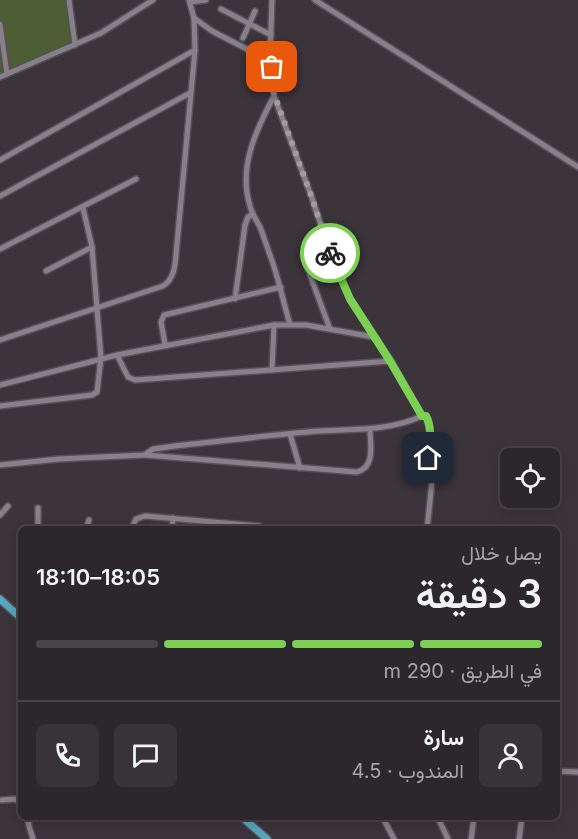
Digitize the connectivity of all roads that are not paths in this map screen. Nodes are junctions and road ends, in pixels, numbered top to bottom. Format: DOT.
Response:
graph roads {
  1 [pos="69,0"];
  2 [pos="153,0"];
  3 [pos="206,0"];
  4 [pos="272,0"];
  5 [pos="315,0"];
  6 [pos="190,1"];
  7 [pos="221,9"];
  8 [pos="255,11"];
  9 [pos="194,18"];
  10 [pos="0,24"];
  11 [pos="249,24"];
  12 [pos="271,35"];
  13 [pos="243,38"];
  14 [pos="75,45"];
  15 [pos="195,50"];
  16 [pos="267,58"];
  17 [pos="272,67"];
  18 [pos="265,69"];
  19 [pos="7,74"];
  20 [pos="0,77"];
  21 [pos="272,85"];
  22 [pos="190,93"];
  23 [pos="273,96"];
  24 [pos="0,160"];
  25 [pos="578,168"];
  26 [pos="136,179"];
  27 [pos="0,196"];
  28 [pos="83,208"];
  29 [pos="253,214"];
  30 [pos="92,247"];
  31 [pos="0,249"];
  32 [pos="303,256"];
  33 [pos="46,271"];
  34 [pos="281,288"];
  35 [pos="235,298"];
  36 [pos="95,308"];
  37 [pos="290,324"];
  38 [pos="274,325"];
  39 [pos="330,329"];
  40 [pos="0,330"];
  41 [pos="374,337"];
  42 [pos="2,340"];
  43 [pos="165,344"];
  44 [pos="117,355"];
  45 [pos="101,358"];
  46 [pos="390,361"];
  47 [pos="272,370"];
  48 [pos="0,385"];
  49 [pos="0,406"];
  50 [pos="422,416"];
  51 [pos="370,429"];
  52 [pos="290,434"];
  53 [pos="175,446"];
  54 [pos="144,455"];
  55 [pos="182,458"];
  56 [pos="0,465"];
  57 [pos="300,468"];
  58 [pos="8,506"];
  59 [pos="38,508"];
  60 [pos="0,515"];
  61 [pos="173,518"];
  62 [pos="89,520"];
  63 [pos="221,522"];
  64 [pos="38,526"];
  65 [pos="87,526"];
  66 [pos="132,526"];
  67 [pos="172,526"];
  68 [pos="221,526"];
  69 [pos="259,526"];
  70 [pos="427,526"];
  71 [pos="0,599"];
  72 [pos="18,614"];
  73 [pos="560,771"];
  74 [pos="578,772"];
  75 [pos="2,800"];
  76 [pos="18,802"];
  77 [pos="28,820"];
  78 [pos="245,820"];
  79 [pos="384,820"];
  80 [pos="439,820"];
  81 [pos="474,820"];
  82 [pos="522,820"];
  83 [pos="33,839"];
  84 [pos="267,839"];
  85 [pos="394,839"];
  86 [pos="448,839"];
  87 [pos="471,839"];
  88 [pos="519,839"];
  1 -- 14 [label="street"];
  2 -- 14 [label="street"];
  3 -- 6 [label="street"];
  4 -- 12 [label="street"];
  5 -- 25 [label="street"];
  6 -- 9 [label="street"];
  7 -- 11 [label="street"];
  8 -- 11 [label="street"];
  9 -- 15 [label="street"];
  9 -- 16 [label="street"];
  10 -- 19 [label="street"];
  11 -- 12 [label="street"];
  11 -- 13 [label="street"];
  12 -- 16 [label="street"];
  14 -- 19 [label="street"];
  15 -- 22 [label="street"];
  15 -- 24 [label="street"];
  16 -- 17 [label="street"];
  16 -- 18 [label="street"];
  17 -- 18 [label="street"];
  17 -- 21 [label="street"];
  18 -- 21 [label="street"];
  19 -- 20 [label="street"];
  21 -- 23 [label="street"];
  22 -- 27 [label="street"];
  22 -- 36 [label="street"];
  23 -- 29 [label="street"];
  23 -- 41 [label="street"];
  26 -- 28 [label="street"];
  28 -- 30 [label="street"];
  28 -- 31 [label="street"];
  29 -- 34 [label="street"];
  29 -- 35 [label="street"];
  30 -- 33 [label="street"];
  30 -- 36 [label="street"];
  32 -- 39 [label="street"];
  34 -- 35 [label="street"];
  34 -- 37 [label="street"];
  35 -- 43 [label="street"];
  36 -- 42 [label="street"];
  36 -- 45 [label="street"];
  37 -- 38 [label="street"];
  37 -- 39 [label="street"];
  38 -- 43 [label="street"];
  38 -- 47 [label="street"];
  39 -- 41 [label="street"];
  40 -- 42 [label="street"];
  41 -- 46 [label="street"];
  43 -- 44 [label="street"];
  44 -- 45 [label="street"];
  44 -- 47 [label="street"];
  45 -- 48 [label="street"];
  45 -- 49 [label="street"];
  46 -- 47 [label="street"];
  46 -- 50 [label="street"];
  50 -- 51 [label="street"];
  50 -- 70 [label="street"];
  51 -- 52 [label="street"];
  51 -- 57 [label="street"];
  52 -- 53 [label="street"];
  52 -- 57 [label="street"];
  53 -- 54 [label="street"];
  53 -- 55 [label="street"];
  54 -- 55 [label="street"];
  54 -- 56 [label="street"];
  55 -- 57 [label="street"];
  58 -- 60 [label="street"];
  59 -- 64 [label="street"];
  61 -- 63 [label="street"];
  61 -- 66 [label="street"];
  61 -- 67 [label="street"];
  62 -- 65 [label="street"];
  63 -- 68 [label="street"];
  63 -- 69 [label="street"];
  71 -- 72 [label="main road"];
  73 -- 74 [label="street"];
  75 -- 76 [label="street"];
  77 -- 83 [label="street"];
  78 -- 84 [label="main road"];
  79 -- 85 [label="street"];
  80 -- 86 [label="street"];
  81 -- 87 [label="street"];
  82 -- 88 [label="street"];
}
